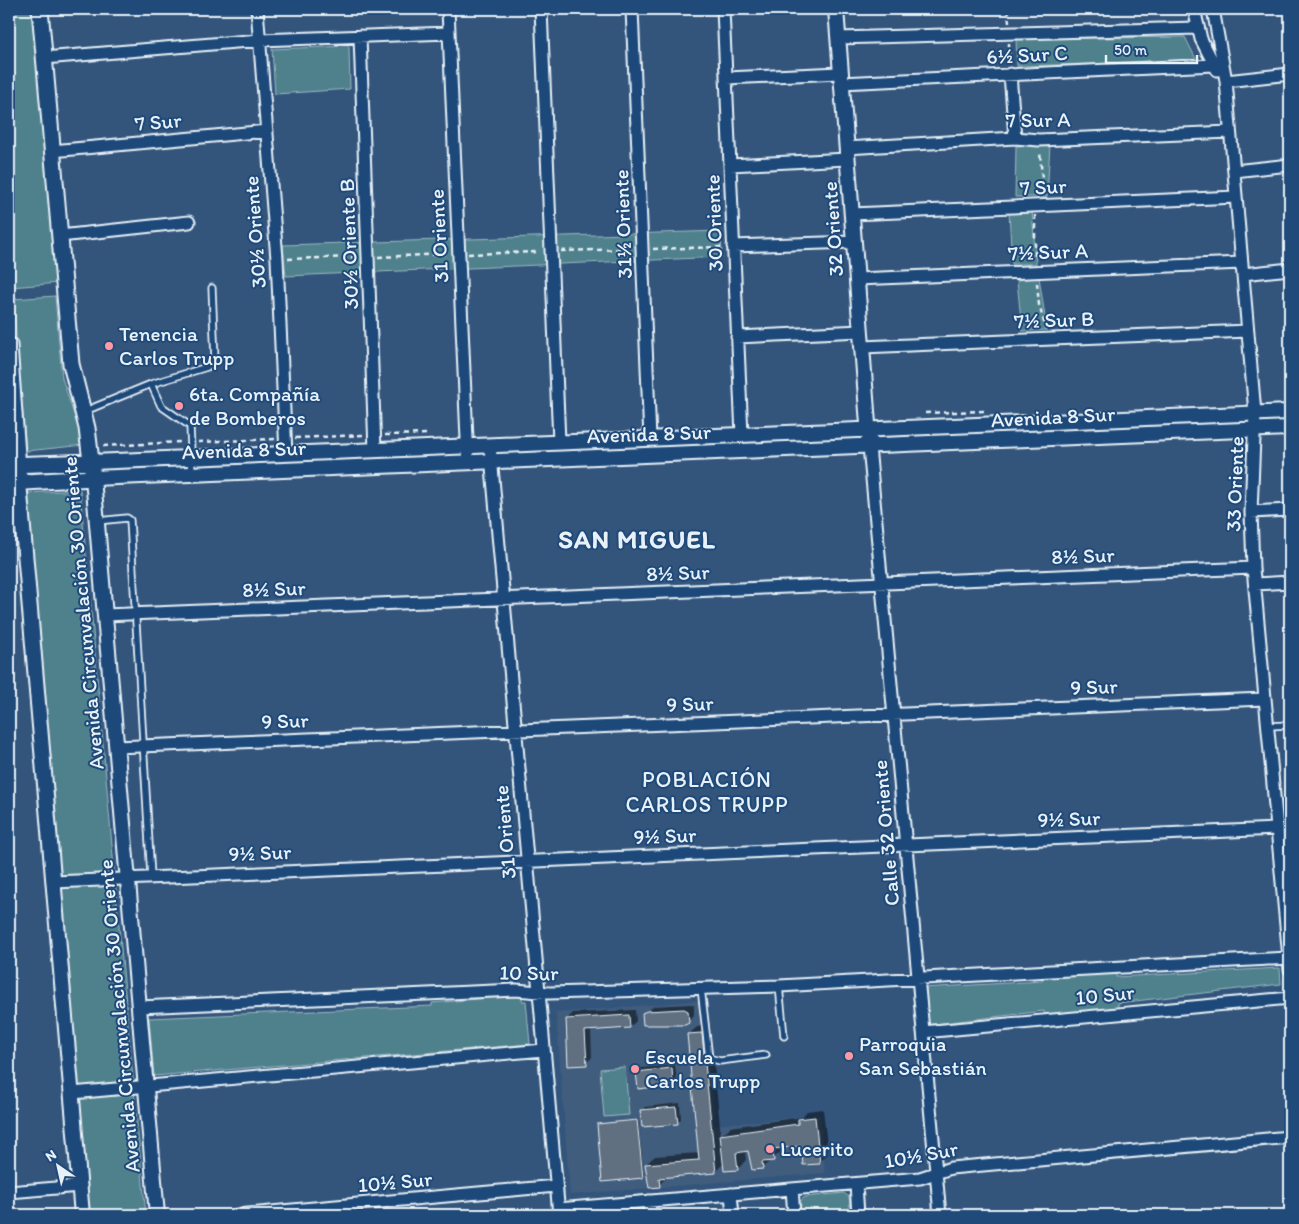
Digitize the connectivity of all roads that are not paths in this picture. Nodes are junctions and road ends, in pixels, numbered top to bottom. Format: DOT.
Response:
graph roads {
  1 [pos="40,9"];
  2 [pos="257,9"];
  3 [pos="448,9"];
  4 [pos="542,9"];
  5 [pos="632,9"];
  6 [pos="723,9"];
  7 [pos="836,9"];
  8 [pos="1194,9"];
  9 [pos="1213,9"];
  10 [pos="1197,28"];
  11 [pos="449,33"];
  12 [pos="360,36"];
  13 [pos="838,38"];
  14 [pos="260,40"];
  15 [pos="44,58"];
  16 [pos="1214,65"];
  17 [pos="1010,74"];
  18 [pos="1290,74"];
  19 [pos="727,78"];
  20 [pos="841,78"];
  21 [pos="1226,81"];
  22 [pos="267,131"];
  23 [pos="1230,132"];
  24 [pos="1015,138"];
  25 [pos="52,151"];
  26 [pos="847,154"];
  27 [pos="730,165"];
  28 [pos="1290,165"];
  29 [pos="1234,171"];
  30 [pos="1236,197"];
  31 [pos="852,214"];
  32 [pos="189,222"];
  33 [pos="60,236"];
  34 [pos="854,242"];
  35 [pos="733,246"];
  36 [pos="1242,268"];
  37 [pos="1290,269"];
  38 [pos="857,279"];
  39 [pos="212,288"];
  40 [pos="861,331"];
  41 [pos="1248,331"];
  42 [pos="737,337"];
  43 [pos="9,345"];
  44 [pos="862,347"];
  45 [pos="151,384"];
  46 [pos="83,412"];
  47 [pos="1290,412"];
  48 [pos="1255,413"];
  49 [pos="1290,428"];
  50 [pos="868,430"];
  51 [pos="1255,430"];
  52 [pos="742,435"];
  53 [pos="650,439"];
  54 [pos="560,442"];
  55 [pos="490,445"];
  56 [pos="468,446"];
  57 [pos="869,446"];
  58 [pos="375,450"];
  59 [pos="286,454"];
  60 [pos="191,458"];
  61 [pos="491,461"];
  62 [pos="92,462"];
  63 [pos="468,462"];
  64 [pos="14,465"];
  65 [pos="192,474"];
  66 [pos="93,478"];
  67 [pos="14,483"];
  68 [pos="1290,510"];
  69 [pos="1251,512"];
  70 [pos="97,521"];
  71 [pos="1253,568"];
  72 [pos="1290,582"];
  73 [pos="882,583"];
  74 [pos="1255,584"];
  75 [pos="503,599"];
  76 [pos="134,614"];
  77 [pos="105,615"];
  78 [pos="1264,699"];
  79 [pos="894,714"];
  80 [pos="1290,724"];
  81 [pos="1267,726"];
  82 [pos="515,730"];
  83 [pos="143,746"];
  84 [pos="116,747"];
  85 [pos="1277,829"];
  86 [pos="906,845"];
  87 [pos="1285,858"];
  88 [pos="527,861"];
  89 [pos="151,877"];
  90 [pos="128,878"];
  91 [pos="54,882"];
  92 [pos="1289,939"];
  93 [pos="1290,964"];
  94 [pos="918,977"];
  95 [pos="779,986"];
  96 [pos="700,988"];
  97 [pos="539,992"];
  98 [pos="1290,998"];
  99 [pos="139,1007"];
  100 [pos="923,1032"];
  101 [pos="784,1036"];
  102 [pos="544,1050"];
  103 [pos="766,1055"];
  104 [pos="146,1086"];
  105 [pos="72,1092"];
  106 [pos="1290,1137"];
  107 [pos="936,1173"];
  108 [pos="856,1184"];
  109 [pos="80,1186"];
  110 [pos="556,1186"];
  111 [pos="792,1189"];
  112 [pos="9,1192"];
  113 [pos="731,1194"];
  114 [pos="649,1201"];
  115 [pos="558,1212"];
  116 [pos="82,1215"];
  117 [pos="157,1215"];
  118 [pos="236,1215"];
  119 [pos="650,1215"];
  120 [pos="733,1215"];
  121 [pos="794,1215"];
  122 [pos="858,1215"];
  123 [pos="940,1215"];
  1 -- 15 [label="main road, Avenida Circunvalación 30 Oriente"];
  2 -- 14 [label="street, 30½ Oriente"];
  3 -- 11 [label="street, 31 Oriente"];
  4 -- 54 [label="street"];
  5 -- 53 [label="street, 31½ Oriente"];
  6 -- 19 [label="street, 30 Oriente"];
  7 -- 13 [label="street, 32 Oriente"];
  8 -- 10 [label="street"];
  9 -- 21 [label="street, 33 Oriente"];
  10 -- 13 [label="street"];
  10 -- 16 [label="street"];
  11 -- 12 [label="street"];
  11 -- 56 [label="street, 31 Oriente"];
  12 -- 14 [label="street"];
  12 -- 58 [label="street, 30½ Oriente B"];
  13 -- 20 [label="street, 32 Oriente"];
  14 -- 15 [label="street"];
  14 -- 22 [label="street, 30½ Oriente"];
  15 -- 25 [label="main road, Avenida Circunvalación 30 Oriente"];
  16 -- 17 [label="street, 6½ Sur C"];
  16 -- 21 [label="street"];
  17 -- 20 [label="street, 6½ Sur C"];
  17 -- 24 [label="street"];
  18 -- 21 [label="street"];
  19 -- 20 [label="street, 6½ Sur C"];
  19 -- 27 [label="street, 30 Oriente"];
  20 -- 26 [label="street, 32 Oriente"];
  21 -- 23 [label="street, 33 Oriente"];
  22 -- 25 [label="street, 7 Sur"];
  22 -- 59 [label="street, 30½ Oriente"];
  23 -- 24 [label="street, 7 Sur A"];
  23 -- 29 [label="street, 33 Oriente"];
  24 -- 26 [label="street, 7 Sur A"];
  25 -- 33 [label="main road, Avenida Circunvalación 30 Oriente"];
  26 -- 27 [label="street, 7 Sur A"];
  26 -- 31 [label="street, 32 Oriente"];
  27 -- 35 [label="street, 30 Oriente"];
  28 -- 29 [label="street"];
  29 -- 30 [label="street, 33 Oriente"];
  30 -- 31 [label="street, 7 Sur"];
  30 -- 36 [label="street, 33 Oriente"];
  31 -- 34 [label="street, 32 Oriente"];
  32 -- 33 [label="street"];
  33 -- 46 [label="main road, Avenida Circunvalación 30 Oriente"];
  34 -- 35 [label="street"];
  34 -- 38 [label="street, 32 Oriente"];
  35 -- 42 [label="street, 30 Oriente"];
  36 -- 37 [label="street, 7½ Sur A"];
  36 -- 38 [label="street, 7½ Sur A"];
  36 -- 41 [label="street, 33 Oriente"];
  38 -- 40 [label="street, 32 Oriente"];
  39 -- 45 [label="lane"];
  40 -- 42 [label="street"];
  40 -- 44 [label="street, 32 Oriente"];
  41 -- 44 [label="street, 7½ Sur B"];
  41 -- 48 [label="street, 33 Oriente"];
  42 -- 52 [label="street, 30 Oriente"];
  43 -- 64 [label="main road"];
  44 -- 50 [label="street, 32 Oriente"];
  45 -- 46 [label="lane"];
  45 -- 60 [label="lane"];
  46 -- 62 [label="main road, Avenida Circunvalación 30 Oriente"];
  47 -- 48 [label="street, Avenida 8 Sur"];
  48 -- 50 [label="street, Avenida 8 Sur"];
  48 -- 51 [label="street, 33 Oriente"];
  49 -- 51 [label="street, Avenida 8 Sur"];
  50 -- 52 [label="street, Avenida 8 Sur"];
  50 -- 57 [label="street, 32 Oriente"];
  51 -- 57 [label="street, Avenida 8 Sur"];
  51 -- 69 [label="street, 33 Oriente"];
  52 -- 53 [label="street, Avenida 8 Sur"];
  53 -- 54 [label="street, Avenida 8 Sur"];
  54 -- 55 [label="street, Avenida 8 Sur"];
  55 -- 56 [label="street, Avenida 8 Sur"];
  55 -- 61 [label="street, 31 Oriente"];
  56 -- 58 [label="street, Avenida 8 Sur"];
  56 -- 63 [label="street, 31 Oriente"];
  57 -- 61 [label="street, Avenida 8 Sur"];
  57 -- 73 [label="street, Calle 32 Oriente"];
  58 -- 59 [label="street, Avenida 8 Sur"];
  59 -- 60 [label="street, Avenida 8 Sur"];
  60 -- 62 [label="street, Avenida 8 Sur"];
  60 -- 65 [label="lane"];
  61 -- 63 [label="street, Avenida 8 Sur"];
  61 -- 75 [label="street, 31 Oriente"];
  62 -- 64 [label="main road, Avenida 8 Sur"];
  62 -- 66 [label="main road, Avenida Circunvalación 30 Oriente"];
  63 -- 65 [label="street, Avenida 8 Sur"];
  64 -- 67 [label="main road"];
  65 -- 66 [label="street, Avenida 8 Sur"];
  66 -- 67 [label="main road, Avenida 8 Sur"];
  66 -- 70 [label="street, Avenida Circunvalación 30 Oriente"];
  67 -- 91 [label="street"];
  68 -- 69 [label="street"];
  69 -- 71 [label="street, 33 Oriente"];
  70 -- 76 [label="lane"];
  70 -- 77 [label="street, Avenida Circunvalación 30 Oriente"];
  71 -- 73 [label="street, 8½ Sur"];
  71 -- 74 [label="street, 33 Oriente"];
  72 -- 74 [label="street"];
  73 -- 75 [label="street, 8½ Sur"];
  73 -- 79 [label="street, Calle 32 Oriente"];
  74 -- 78 [label="street, 33 Oriente"];
  75 -- 76 [label="street, 8½ Sur"];
  75 -- 82 [label="street, 31 Oriente"];
  76 -- 77 [label="street, 8½ Sur"];
  76 -- 83 [label="lane"];
  77 -- 84 [label="street, Avenida Circunvalación 30 Oriente"];
  78 -- 79 [label="street, 9 Sur"];
  78 -- 81 [label="street, 33 Oriente"];
  79 -- 82 [label="street, 9 Sur"];
  79 -- 86 [label="street, Calle 32 Oriente"];
  80 -- 81 [label="lane"];
  81 -- 85 [label="street, 33 Oriente"];
  82 -- 83 [label="street, 9 Sur"];
  82 -- 88 [label="street, 31 Oriente"];
  83 -- 84 [label="street, 9 Sur"];
  83 -- 89 [label="lane"];
  84 -- 90 [label="street, Avenida Circunvalación 30 Oriente"];
  85 -- 86 [label="street, 9½ Sur"];
  85 -- 87 [label="street, 33 Oriente"];
  86 -- 88 [label="street, 9½ Sur"];
  86 -- 94 [label="street, Calle 32 Oriente"];
  87 -- 92 [label="street, 33 Oriente"];
  88 -- 89 [label="street, 9½ Sur"];
  88 -- 97 [label="street, 31 Oriente"];
  89 -- 90 [label="street, 9½ Sur"];
  90 -- 91 [label="street, 9½ Sur"];
  90 -- 99 [label="street, Avenida Circunvalación 30 Oriente"];
  91 -- 105 [label="street"];
  92 -- 93 [label="street, 33 Oriente"];
  93 -- 94 [label="street, 10 Sur"];
  94 -- 95 [label="street, 10 Sur"];
  94 -- 100 [label="street, Calle 32 Oriente"];
  95 -- 96 [label="street, 10 Sur"];
  95 -- 101 [label="lane"];
  96 -- 97 [label="street, 10 Sur"];
  96 -- 103 [label="lane"];
  97 -- 99 [label="street, 10 Sur"];
  97 -- 102 [label="street, 31 Oriente"];
  98 -- 100 [label="street, 10 Sur"];
  99 -- 104 [label="street, Avenida Circunvalación 30 Oriente"];
  100 -- 107 [label="street, Calle 32 Oriente"];
  102 -- 104 [label="street"];
  102 -- 110 [label="street, 31 Oriente"];
  104 -- 105 [label="street"];
  104 -- 117 [label="street, Avenida Circunvalación 30 Oriente"];
  105 -- 109 [label="street"];
  106 -- 107 [label="street, 10½ Sur"];
  107 -- 108 [label="street, 10½ Sur"];
  107 -- 123 [label="street, Calle 32 Oriente"];
  108 -- 111 [label="street, 10½ Sur"];
  108 -- 122 [label="street"];
  109 -- 112 [label="street"];
  109 -- 116 [label="street"];
  110 -- 115 [label="street, 31 Oriente"];
  110 -- 118 [label="street, 10½ Sur"];
  111 -- 113 [label="street, 10½ Sur"];
  111 -- 121 [label="street"];
  113 -- 114 [label="street, 10½ Sur"];
  113 -- 120 [label="street"];
  114 -- 115 [label="street, 10½ Sur"];
  114 -- 119 [label="street"];
}
